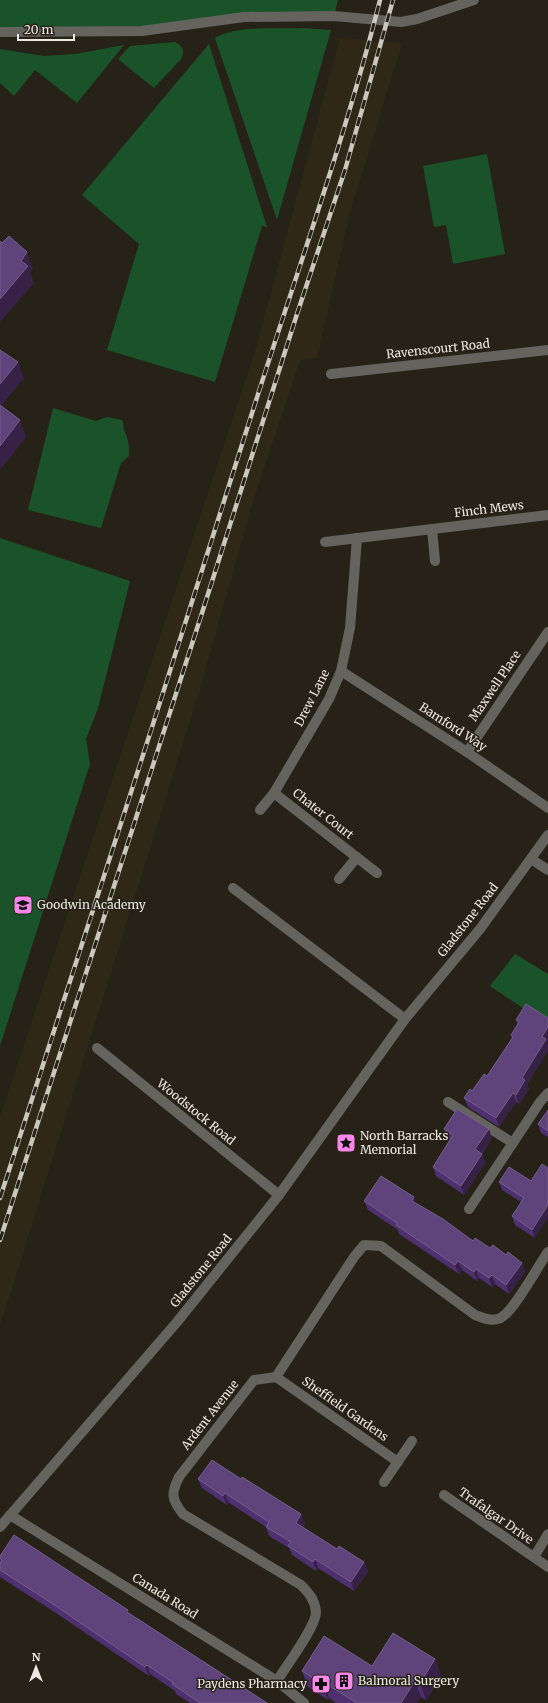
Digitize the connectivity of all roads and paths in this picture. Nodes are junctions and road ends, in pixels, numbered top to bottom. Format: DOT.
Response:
graph roads {
  1 [pos="474,0"];
  2 [pos="0,32"];
  3 [pos="548,350"];
  4 [pos="331,374"];
  5 [pos="548,515"];
  6 [pos="432,529"];
  7 [pos="357,538"];
  8 [pos="325,542"];
  9 [pos="435,561"];
  10 [pos="547,635"];
  11 [pos="341,671"];
  12 [pos="467,752"];
  13 [pos="274,793"];
  14 [pos="548,808"];
  15 [pos="260,810"];
  16 [pos="548,835"];
  17 [pos="357,857"];
  18 [pos="532,859"];
  19 [pos="548,870"];
  20 [pos="377,873"];
  21 [pos="339,879"];
  22 [pos="234,888"];
  23 [pos="405,1019"];
  24 [pos="97,1048"];
  25 [pos="548,1093"];
  26 [pos="448,1102"];
  27 [pos="513,1144"];
  28 [pos="279,1195"];
  29 [pos="469,1209"];
  30 [pos="548,1252"];
  31 [pos="276,1377"];
  32 [pos="412,1441"];
  33 [pos="398,1462"];
  34 [pos="384,1482"];
  35 [pos="444,1495"];
  36 [pos="10,1515"];
  37 [pos="0,1527"];
  38 [pos="548,1534"];
  39 [pos="534,1557"];
  40 [pos="548,1567"];
  41 [pos="277,1681"];
  42 [pos="304,1703"];
  1 -- 2 [label="street"];
  3 -- 4 [label="street, Ravenscourt Road"];
  5 -- 6 [label="street, Finch Mews"];
  6 -- 7 [label="street, Finch Mews"];
  6 -- 9 [label="street"];
  7 -- 8 [label="street, Finch Mews"];
  7 -- 11 [label="street, Drew Lane"];
  10 -- 12 [label="street, Maxwell Place"];
  11 -- 12 [label="street, Bamford Way"];
  11 -- 13 [label="street, Drew Lane"];
  12 -- 14 [label="street, Bamford Way"];
  13 -- 15 [label="street, Drew Lane"];
  13 -- 17 [label="street, Chater Court"];
  16 -- 18 [label="street, Gladstone Road"];
  17 -- 20 [label="street, Chater Court"];
  17 -- 21 [label="street, Chater Court"];
  18 -- 19 [label="street"];
  18 -- 23 [label="street, Gladstone Road"];
  22 -- 23 [label="street"];
  23 -- 28 [label="street, Gladstone Road"];
  24 -- 28 [label="street, Woodstock Road"];
  25 -- 27 [label="street"];
  26 -- 27 [label="street"];
  27 -- 29 [label="street"];
  28 -- 36 [label="street, Gladstone Road"];
  30 -- 31 [label="street"];
  31 -- 33 [label="street, Sheffield Gardens"];
  31 -- 41 [label="street, Ardent Avenue"];
  32 -- 33 [label="street"];
  33 -- 34 [label="street"];
  35 -- 39 [label="street, Trafalgar Drive"];
  36 -- 37 [label="street, Gladstone Road"];
  36 -- 41 [label="street, Canada Road"];
  38 -- 39 [label="street, Trafalgar Drive"];
  39 -- 40 [label="street, Trafalgar Drive"];
  41 -- 42 [label="street, Canada Road"];
}
